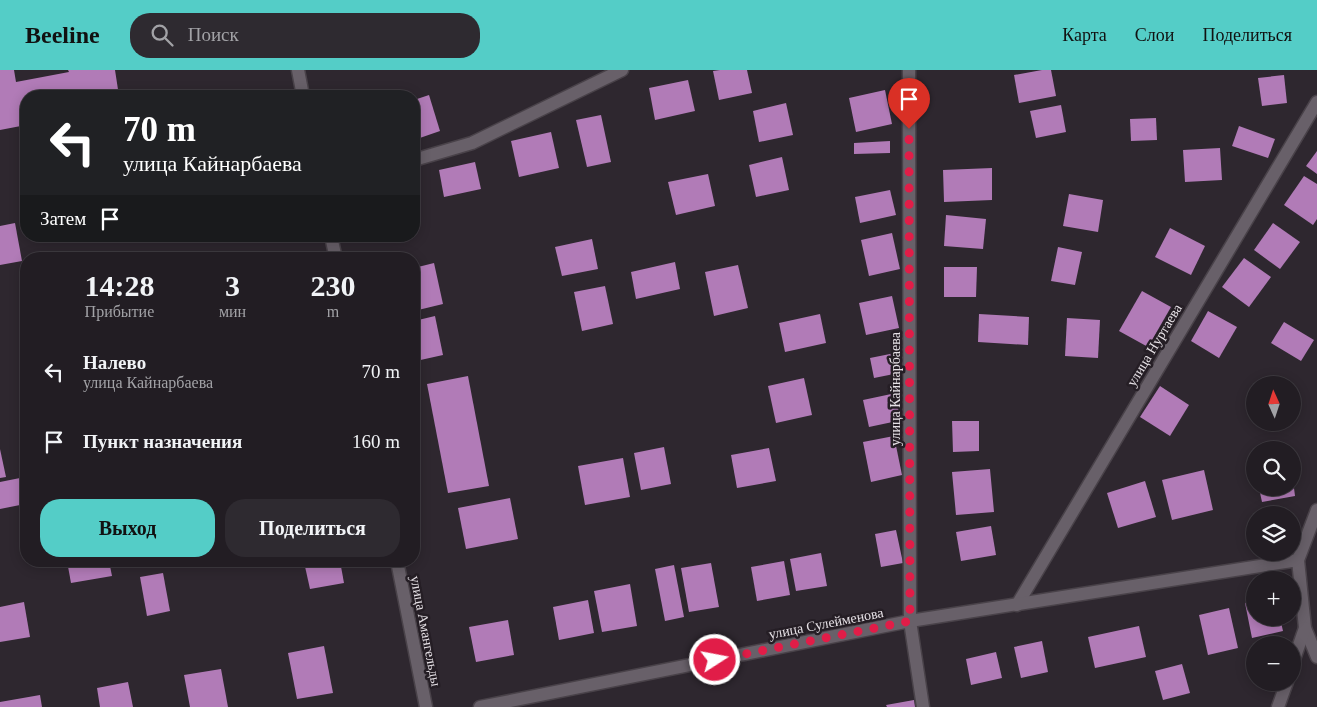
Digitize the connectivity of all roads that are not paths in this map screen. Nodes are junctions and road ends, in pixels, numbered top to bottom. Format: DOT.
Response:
graph roads {
  1 [pos="298,70"];
  2 [pos="622,70"];
  3 [pos="909,70"];
  4 [pos="302,90"];
  5 [pos="1317,102"];
  6 [pos="420,158"];
  7 [pos="1317,510"];
  8 [pos="1301,552"];
  9 [pos="1292,561"];
  10 [pos="1298,561"];
  11 [pos="398,567"];
  12 [pos="1017,605"];
  13 [pos="910,621"];
  14 [pos="1305,628"];
  15 [pos="1301,639"];
  16 [pos="1317,657"];
  17 [pos="1284,691"];
  18 [pos="426,707"];
  19 [pos="480,707"];
  20 [pos="923,707"];
  21 [pos="1278,707"];
  1 -- 4 [label="street"];
  2 -- 6 [label="street"];
  3 -- 13 [label="street, улица Кайнарбаева"];
  5 -- 12 [label="street, улица Нуртаева"];
  7 -- 8 [label="street"];
  9 -- 12 [label="street, улица Сулейменова"];
  10 -- 14 [label="street"];
  11 -- 18 [label="street, улица Амангельды"];
  12 -- 13 [label="street, улица Сулейменова"];
  13 -- 19 [label="street, улица Сулейменова"];
  13 -- 20 [label="street, улица Кайнарбаева"];
  14 -- 15 [label="street"];
  14 -- 16 [label="street"];
  17 -- 21 [label="street"];
}
